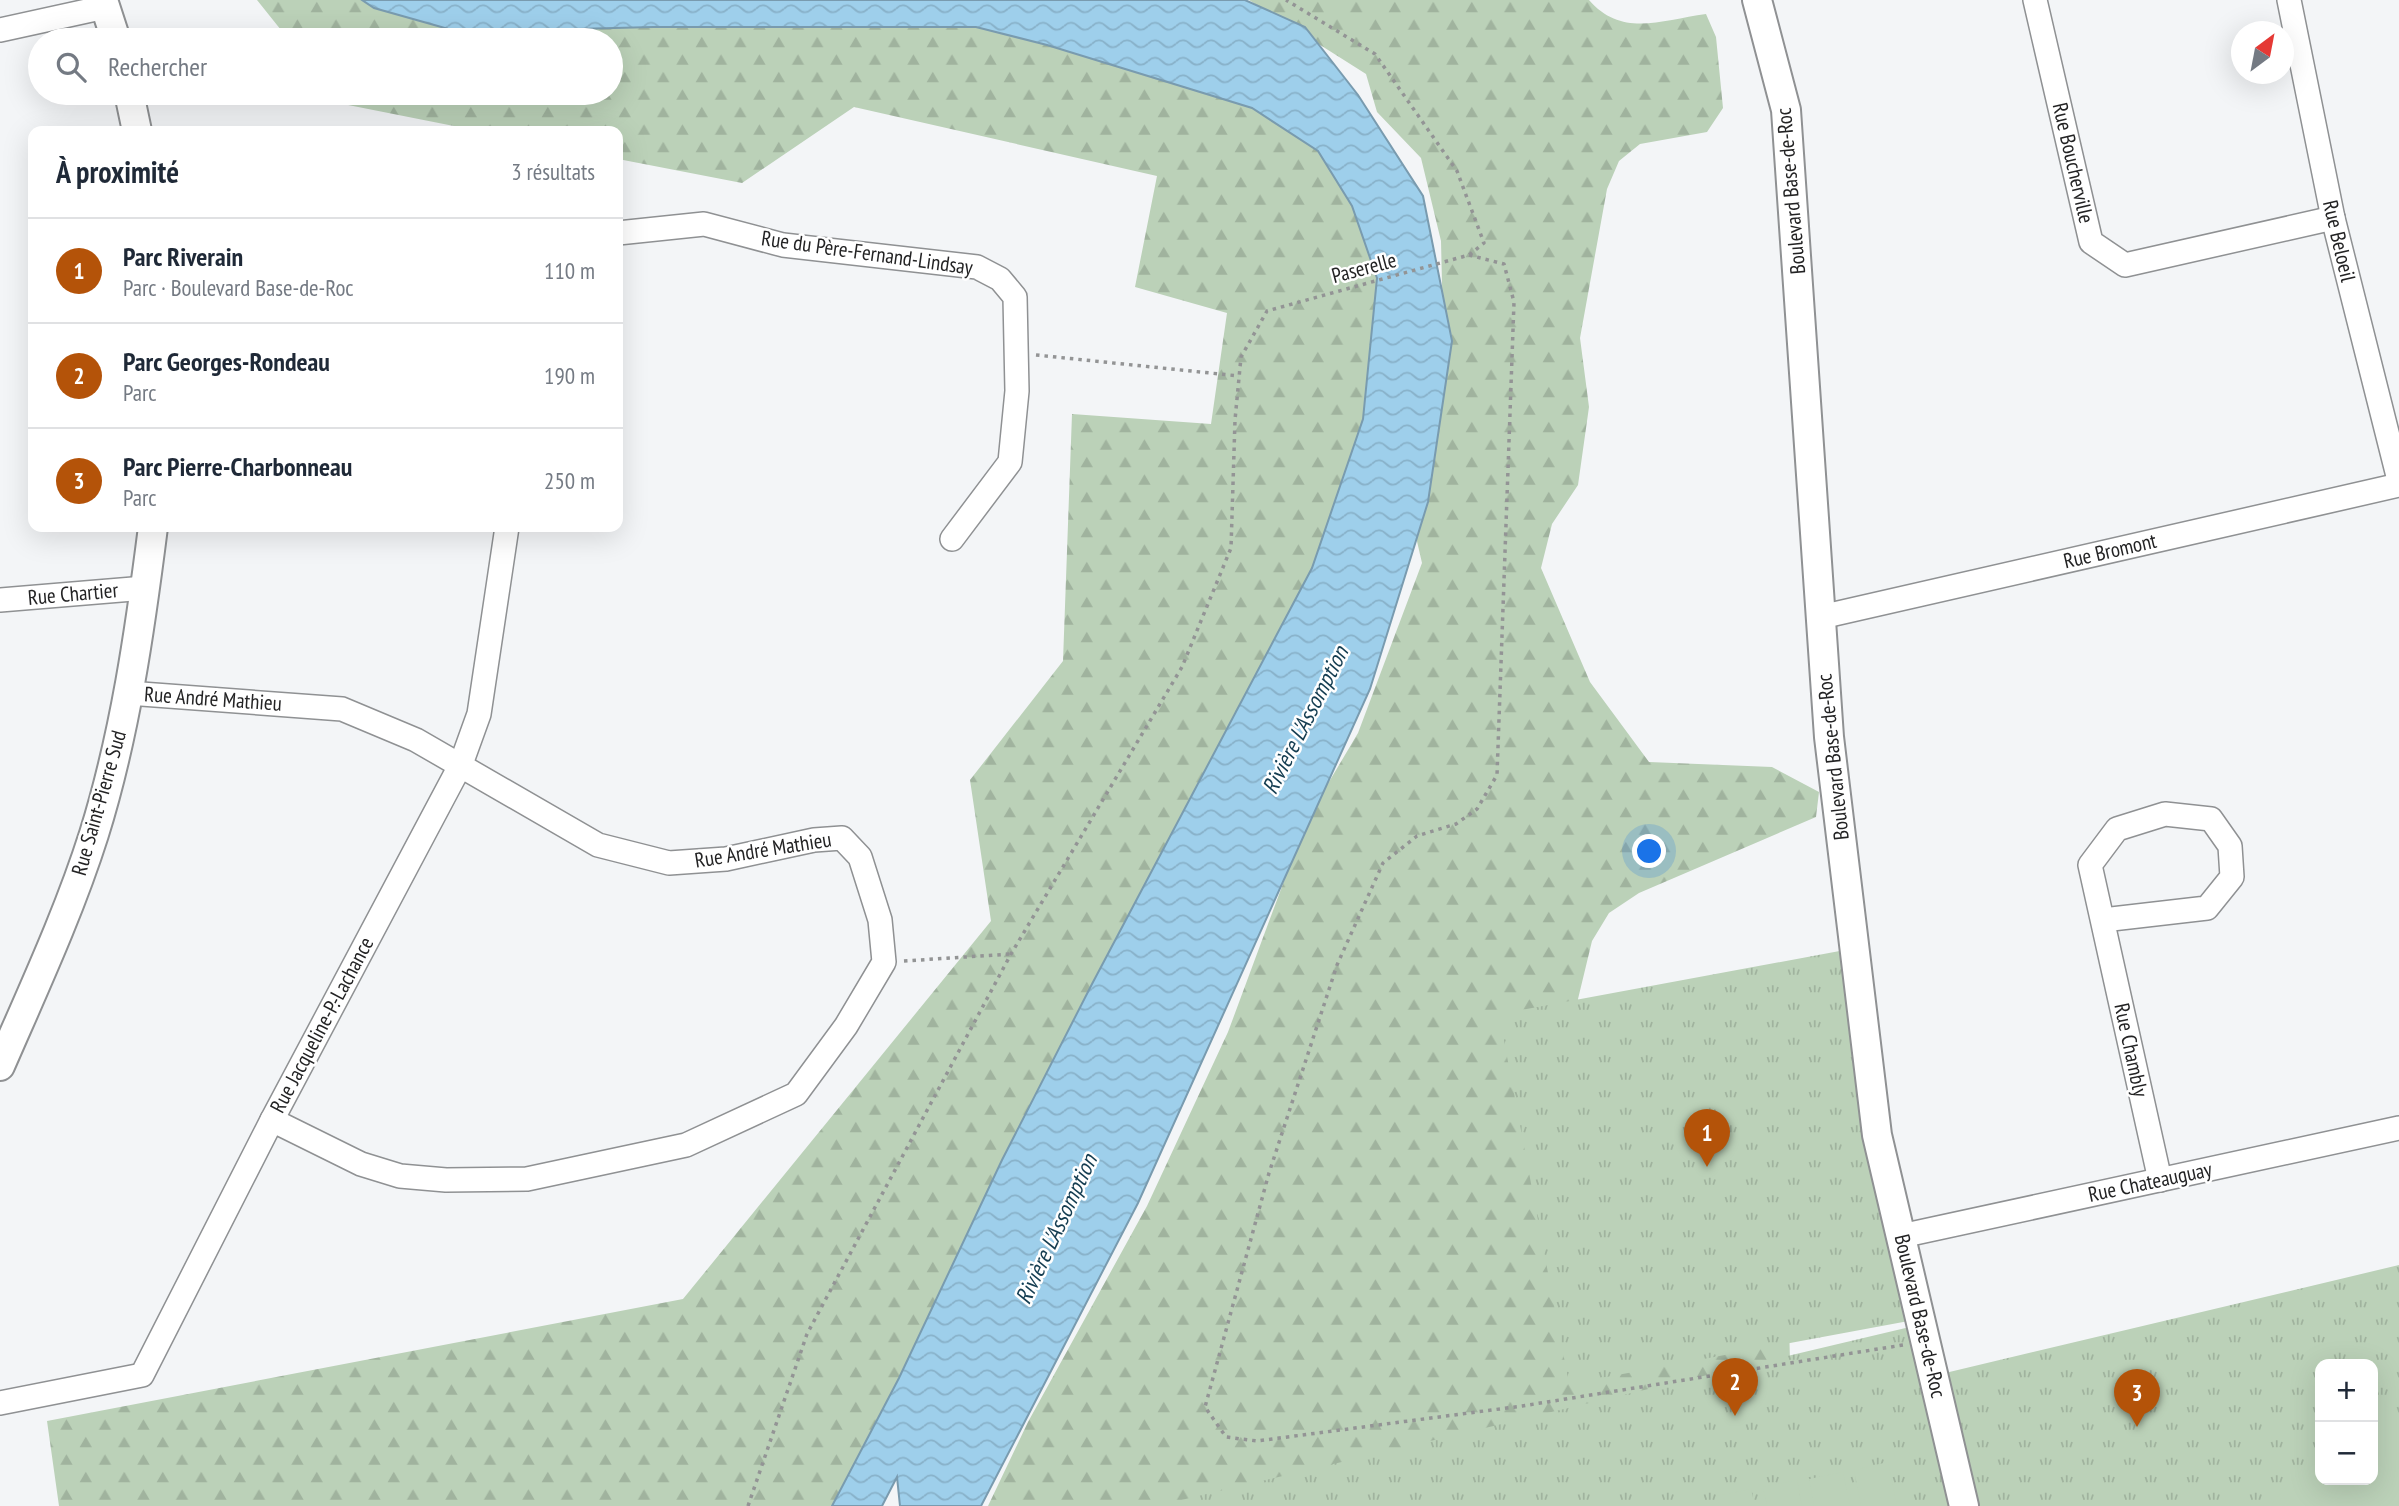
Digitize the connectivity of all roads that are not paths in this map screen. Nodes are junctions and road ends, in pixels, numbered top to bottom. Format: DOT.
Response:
graph roads {
  1 [pos="1757,0"];
  2 [pos="2035,0"];
  3 [pos="2289,0"];
  4 [pos="104,3"];
  5 [pos="112,28"];
  6 [pos="0,30"];
  7 [pos="132,105"];
  8 [pos="136,126"];
  9 [pos="2333,218"];
  10 [pos="623,232"];
  11 [pos="2399,483"];
  12 [pos="152,532"];
  13 [pos="506,532"];
  14 [pos="952,539"];
  15 [pos="145,588"];
  16 [pos="0,600"];
  17 [pos="1821,617"];
  18 [pos="128,693"];
  19 [pos="461,764"];
  20 [pos="2103,920"];
  21 [pos="0,1066"];
  22 [pos="272,1119"];
  23 [pos="2399,1128"];
  24 [pos="2160,1180"];
  25 [pos="1901,1236"];
  26 [pos="0,1403"];
  27 [pos="1964,1506"];
  1 -- 17 [label="street, Boulevard Base-de-Roc"];
  2 -- 9 [label="street, Rue Boucherville"];
  3 -- 9 [label="street, Rue Beloeil"];
  4 -- 5 [label="street"];
  4 -- 6 [label="street"];
  7 -- 8 [label="street"];
  9 -- 11 [label="street, Rue Beloeil"];
  10 -- 14 [label="street, Rue du Père-Fernand-Lindsay"];
  11 -- 17 [label="street, Rue Bromont"];
  12 -- 15 [label="street, Rue Saint-Pierre Sud"];
  13 -- 19 [label="street, Rue Jacqueline-P.-Lachance"];
  15 -- 16 [label="street, Rue Chartier"];
  15 -- 18 [label="street, Rue Saint-Pierre Sud"];
  17 -- 25 [label="street, Boulevard Base-de-Roc"];
  18 -- 19 [label="street, Rue André Mathieu"];
  18 -- 21 [label="street, Rue Saint-Pierre Sud"];
  19 -- 22 [label="street, Rue Jacqueline-P.-Lachance"];
  19 -- 22 [label="street, Rue André Mathieu"];
  20 -- 20 [label="street, Rue Chambly"];
  20 -- 24 [label="street, Rue Chambly"];
  22 -- 26 [label="street, Rue Jacqueline-P.-Lachance"];
  23 -- 24 [label="street, Rue Chateauguay"];
  24 -- 25 [label="street, Rue Chateauguay"];
  25 -- 27 [label="street, Boulevard Base-de-Roc"];
}
